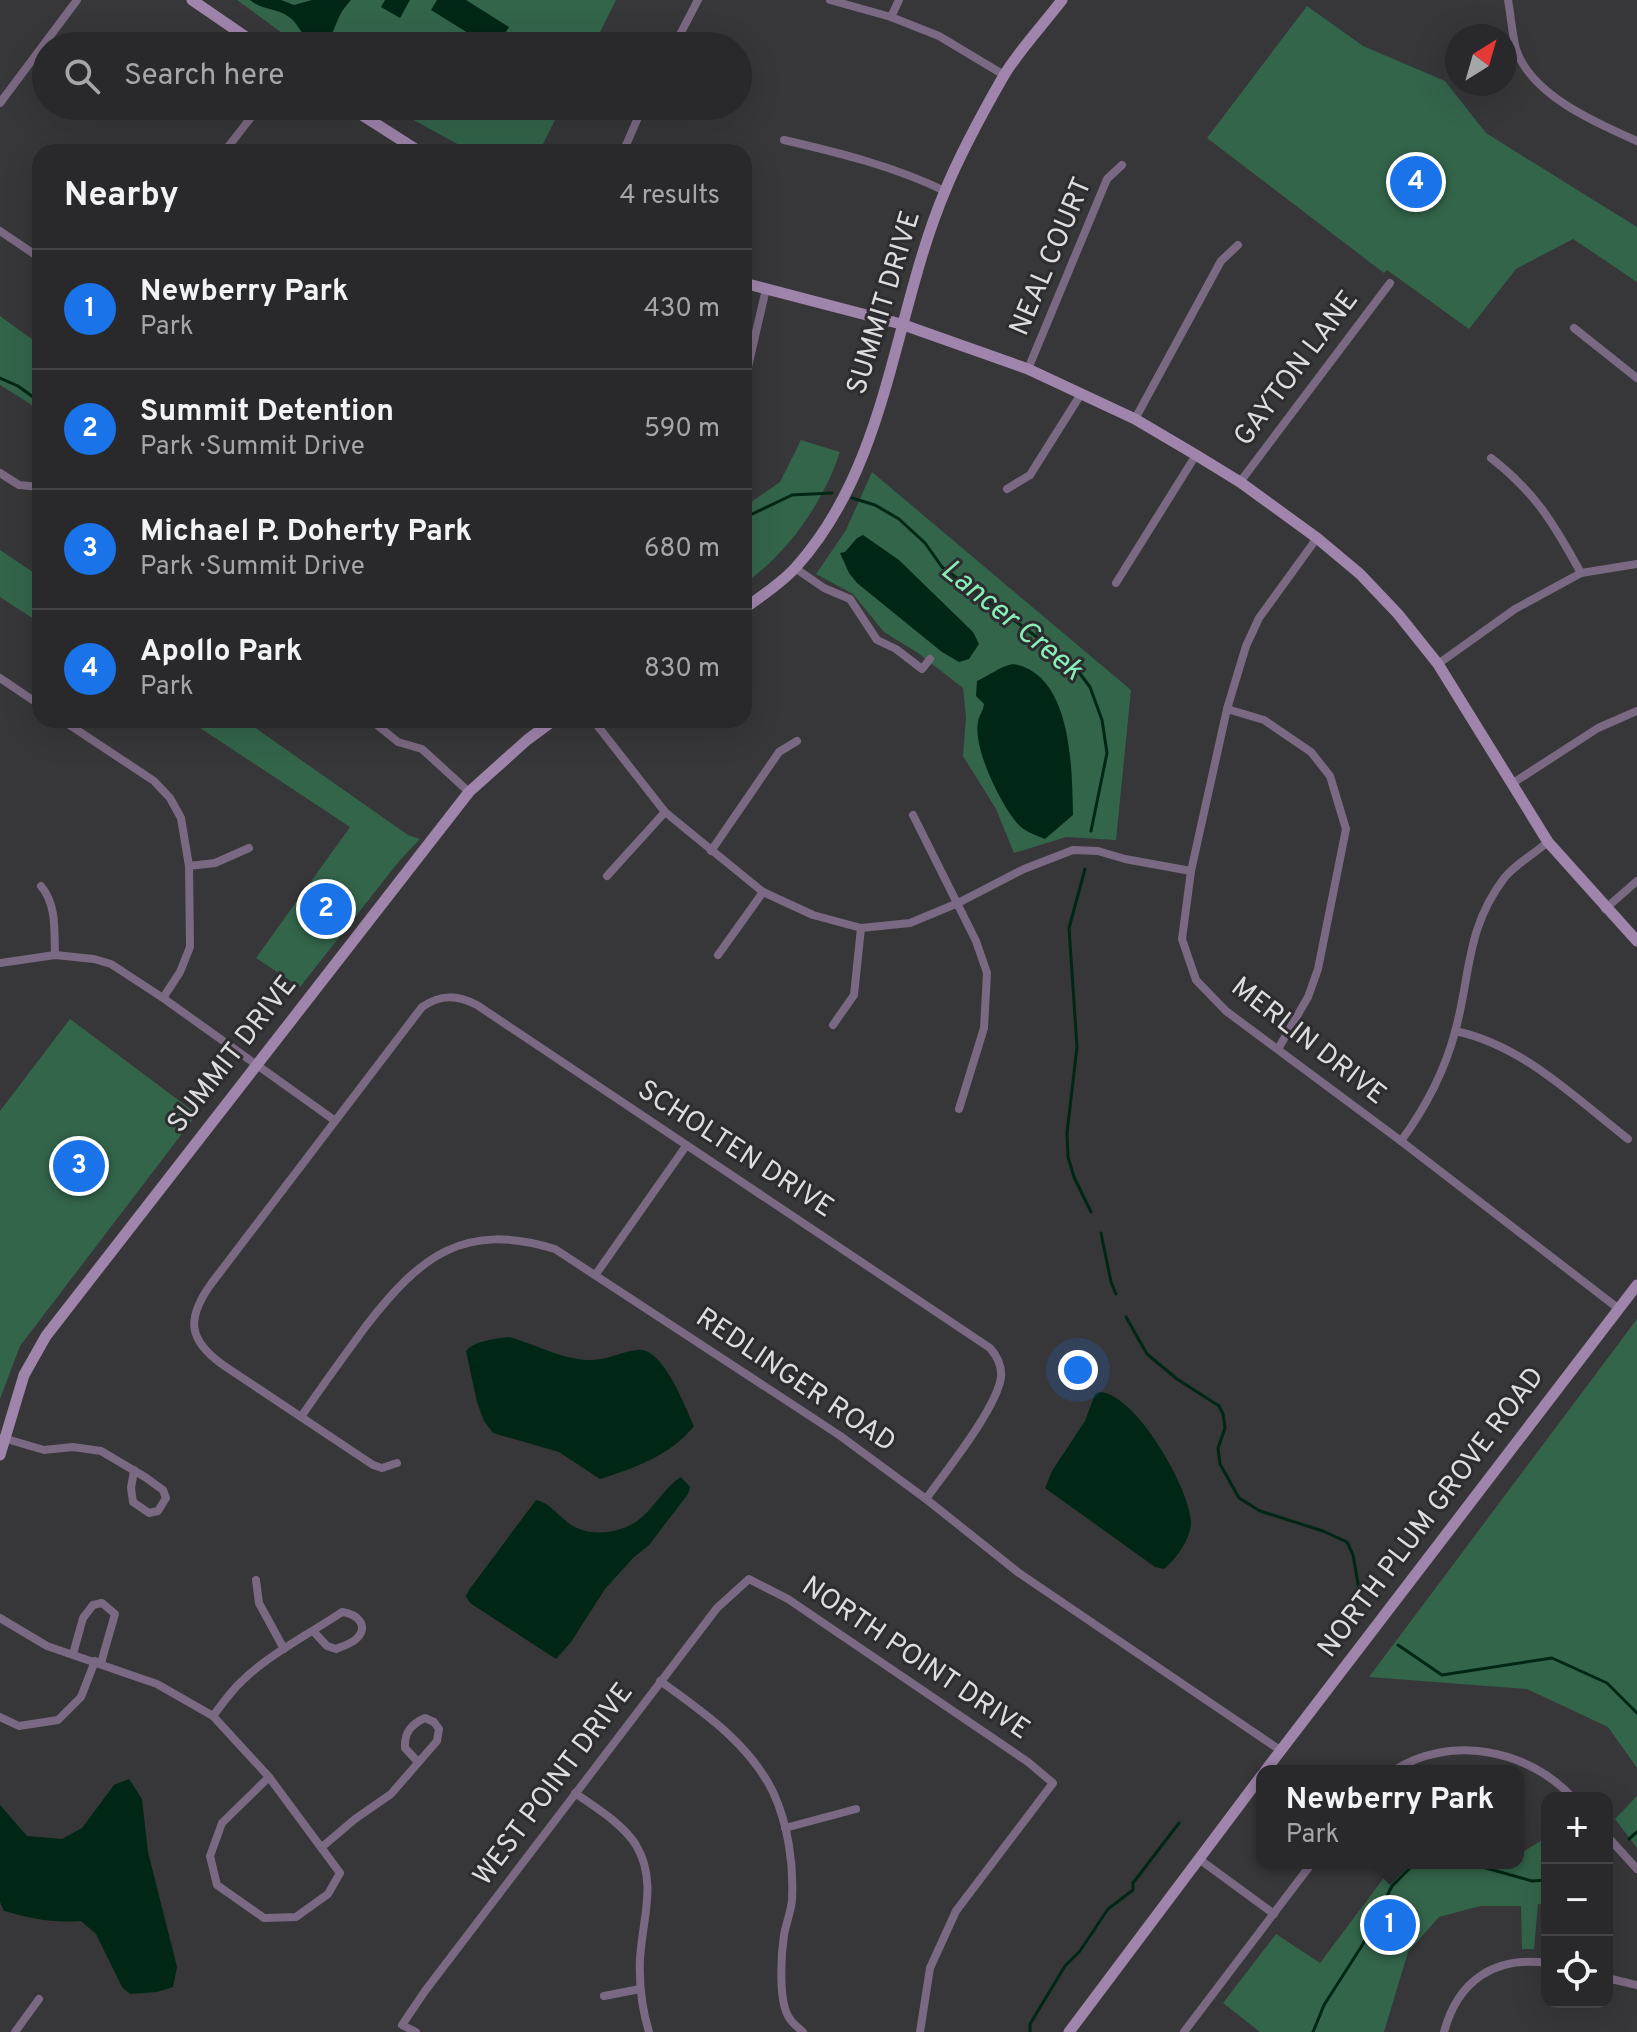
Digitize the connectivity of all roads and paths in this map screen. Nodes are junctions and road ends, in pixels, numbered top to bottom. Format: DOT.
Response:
graph roads {
  1 [pos="77,0"];
  2 [pos="192,0"];
  3 [pos="698,0"];
  4 [pos="830,0"];
  5 [pos="899,0"];
  6 [pos="1062,0"];
  7 [pos="1508,0"];
  8 [pos="205,4"];
  9 [pos="891,17"];
  10 [pos="53,32"];
  11 [pos="241,32"];
  12 [pos="681,32"];
  13 [pos="32,60"];
  14 [pos="1004,75"];
  15 [pos="0,103"];
  16 [pos="249,120"];
  17 [pos="366,120"];
  18 [pos="637,120"];
  19 [pos="784,140"];
  20 [pos="1637,141"];
  21 [pos="230,144"];
  22 [pos="397,144"];
  23 [pos="626,144"];
  24 [pos="1122,165"];
  25 [pos="945,191"];
  26 [pos="0,231"];
  27 [pos="1238,245"];
  28 [pos="32,253"];
  29 [pos="1390,283"];
  30 [pos="752,285"];
  31 [pos="766,289"];
  32 [pos="901,324"];
  33 [pos="1574,328"];
  34 [pos="752,349"];
  35 [pos="1028,369"];
  36 [pos="1637,378"];
  37 [pos="1081,394"];
  38 [pos="1135,419"];
  39 [pos="1196,455"];
  40 [pos="1491,458"];
  41 [pos="0,473"];
  42 [pos="1240,482"];
  43 [pos="32,486"];
  44 [pos="1007,489"];
  45 [pos="1317,538"];
  46 [pos="1637,564"];
  47 [pos="795,568"];
  48 [pos="1581,573"];
  49 [pos="1116,583"];
  50 [pos="752,603"];
  51 [pos="930,659"];
  52 [pos="1438,664"];
  53 [pos="0,678"];
  54 [pos="32,700"];
  55 [pos="1227,709"];
  56 [pos="1637,711"];
  57 [pos="74,728"];
  58 [pos="381,728"];
  59 [pos="543,728"];
  60 [pos="599,728"];
  61 [pos="797,741"];
  62 [pos="1513,783"];
  63 [pos="469,792"];
  64 [pos="665,812"];
  65 [pos="913,815"];
  66 [pos="1548,842"];
  67 [pos="249,848"];
  68 [pos="711,851"];
  69 [pos="189,866"];
  70 [pos="1191,871"];
  71 [pos="607,876"];
  72 [pos="1637,881"];
  73 [pos="41,886"];
  74 [pos="763,892"];
  75 [pos="958,903"];
  76 [pos="1605,909"];
  77 [pos="861,928"];
  78 [pos="1637,941"];
  79 [pos="55,955"];
  80 [pos="718,955"];
  81 [pos="0,963"];
  82 [pos="163,998"];
  83 [pos="833,1025"];
  84 [pos="1455,1031"];
  85 [pos="1278,1049"];
  86 [pos="256,1064"];
  87 [pos="959,1109"];
  88 [pos="334,1120"];
  89 [pos="1628,1139"];
  90 [pos="1401,1141"];
  91 [pos="686,1146"];
  92 [pos="596,1274"];
  93 [pos="1637,1285"];
  94 [pos="1619,1309"];
  95 [pos="301,1417"];
  96 [pos="3,1438"];
  97 [pos="0,1455"];
  98 [pos="397,1463"];
  99 [pos="134,1470"];
  100 [pos="926,1499"];
  101 [pos="749,1579"];
  102 [pos="256,1580"];
  103 [pos="1,1620"];
  104 [pos="314,1632"];
  105 [pos="284,1649"];
  106 [pos="73,1654"];
  107 [pos="98,1662"];
  108 [pos="660,1681"];
  109 [pos="213,1716"];
  110 [pos="0,1717"];
  111 [pos="1280,1750"];
  112 [pos="418,1762"];
  113 [pos="1269,1765"];
  114 [pos="1405,1765"];
  115 [pos="269,1777"];
  116 [pos="1256,1782"];
  117 [pos="1567,1792"];
  118 [pos="575,1793"];
  119 [pos="856,1809"];
  120 [pos="785,1828"];
  121 [pos="1613,1843"];
  122 [pos="322,1847"];
  123 [pos="1199,1859"];
  124 [pos="1308,1869"];
  125 [pos="1637,1869"];
  126 [pos="1274,1914"];
  127 [pos="1541,1962"];
  128 [pos="1613,1979"];
  129 [pos="1637,1985"];
  130 [pos="640,1989"];
  131 [pos="604,1996"];
  132 [pos="39,1999"];
  133 [pos="15,2032"];
  134 [pos="416,2032"];
  135 [pos="649,2032"];
  136 [pos="803,2032"];
  137 [pos="920,2032"];
  138 [pos="1069,2032"];
  139 [pos="1184,2032"];
  140 [pos="1444,2032"];
  1 -- 10 [label="street"];
  2 -- 8 [label="street"];
  3 -- 12 [label="street"];
  4 -- 9 [label="street"];
  5 -- 9 [label="street"];
  6 -- 14 [label="street, SUMMIT DRIVE"];
  7 -- 20 [label="street"];
  8 -- 11 [label="street"];
  9 -- 14 [label="street"];
  13 -- 15 [label="street"];
  14 -- 25 [label="street, SUMMIT DRIVE"];
  16 -- 21 [label="street"];
  17 -- 22 [label="street"];
  18 -- 23 [label="street"];
  19 -- 25 [label="street"];
  24 -- 35 [label="street, NEAL COURT"];
  25 -- 32 [label="street, SUMMIT DRIVE"];
  26 -- 28 [label="street"];
  27 -- 38 [label="street"];
  29 -- 42 [label="street, GAYTON LANE"];
  30 -- 31 [label="street"];
  31 -- 32 [label="street"];
  31 -- 34 [label="street"];
  32 -- 35 [label="street"];
  32 -- 47 [label="street, SUMMIT DRIVE"];
  33 -- 36 [label="street"];
  35 -- 37 [label="street"];
  37 -- 38 [label="street"];
  37 -- 44 [label="street"];
  38 -- 39 [label="street"];
  39 -- 42 [label="street"];
  39 -- 49 [label="street"];
  40 -- 48 [label="street"];
  41 -- 43 [label="street"];
  42 -- 45 [label="street"];
  45 -- 52 [label="street"];
  45 -- 55 [label="street, MERLIN DRIVE"];
  46 -- 48 [label="street"];
  47 -- 50 [label="street, SUMMIT DRIVE"];
  47 -- 51 [label="street"];
  48 -- 52 [label="street"];
  52 -- 62 [label="street"];
  53 -- 54 [label="street"];
  55 -- 70 [label="street, MERLIN DRIVE"];
  55 -- 85 [label="street"];
  56 -- 62 [label="street"];
  57 -- 69 [label="street"];
  58 -- 63 [label="street"];
  59 -- 63 [label="street, SUMMIT DRIVE"];
  60 -- 64 [label="street"];
  61 -- 68 [label="street"];
  62 -- 66 [label="street"];
  63 -- 86 [label="street, SUMMIT DRIVE"];
  64 -- 68 [label="street"];
  64 -- 71 [label="street"];
  65 -- 75 [label="street"];
  66 -- 76 [label="street"];
  66 -- 84 [label="street"];
  67 -- 69 [label="street"];
  68 -- 74 [label="street"];
  69 -- 82 [label="street"];
  70 -- 75 [label="street"];
  70 -- 85 [label="street, MERLIN DRIVE"];
  72 -- 76 [label="street"];
  73 -- 79 [label="street"];
  74 -- 77 [label="street"];
  74 -- 80 [label="street"];
  75 -- 77 [label="street"];
  75 -- 87 [label="street"];
  76 -- 78 [label="street"];
  77 -- 83 [label="street"];
  79 -- 81 [label="street"];
  79 -- 82 [label="street"];
  82 -- 86 [label="street"];
  84 -- 89 [label="street"];
  84 -- 90 [label="street"];
  85 -- 90 [label="street, MERLIN DRIVE"];
  86 -- 88 [label="street"];
  86 -- 96 [label="street, SUMMIT DRIVE"];
  88 -- 91 [label="street, SCHOLTEN DRIVE"];
  88 -- 95 [label="street, SCHOLTEN DRIVE"];
  90 -- 94 [label="street, MERLIN DRIVE"];
  91 -- 92 [label="street"];
  91 -- 100 [label="street, SCHOLTEN DRIVE"];
  92 -- 95 [label="street, REDLINGER ROAD"];
  92 -- 100 [label="street, REDLINGER ROAD"];
  93 -- 94 [label="street, NORTH PLUM GROVE ROAD"];
  94 -- 111 [label="street, NORTH PLUM GROVE ROAD"];
  95 -- 98 [label="street, SCHOLTEN DRIVE"];
  96 -- 97 [label="street, SUMMIT DRIVE"];
  96 -- 99 [label="street"];
  99 -- 99 [label="street"];
  100 -- 111 [label="street, REDLINGER ROAD"];
  101 -- 108 [label="street, WEST POINT DRIVE"];
  101 -- 137 [label="street, NORTH POINT DRIVE"];
  102 -- 105 [label="street"];
  103 -- 106 [label="street"];
  104 -- 104 [label="street"];
  104 -- 105 [label="street"];
  105 -- 109 [label="street"];
  106 -- 107 [label="street"];
  106 -- 107 [label="street"];
  107 -- 109 [label="street"];
  107 -- 110 [label="street"];
  108 -- 118 [label="street, WEST POINT DRIVE"];
  108 -- 120 [label="street"];
  109 -- 115 [label="street"];
  111 -- 113 [label="street, NORTH PLUM GROVE ROAD"];
  112 -- 112 [label="street"];
  112 -- 122 [label="street"];
  114 -- 117 [label="street"];
  115 -- 122 [label="street"];
  115 -- 122 [label="street"];
  116 -- 123 [label="street, NORTH PLUM GROVE ROAD"];
  118 -- 130 [label="street"];
  118 -- 134 [label="street, WEST POINT DRIVE"];
  119 -- 120 [label="street"];
  120 -- 136 [label="street"];
  121 -- 125 [label="street"];
  123 -- 126 [label="street"];
  123 -- 138 [label="street, NORTH PLUM GROVE ROAD"];
  124 -- 126 [label="street"];
  126 -- 139 [label="street"];
  127 -- 140 [label="street"];
  128 -- 129 [label="street"];
  130 -- 131 [label="street"];
  130 -- 135 [label="street"];
  132 -- 133 [label="street"];
}
